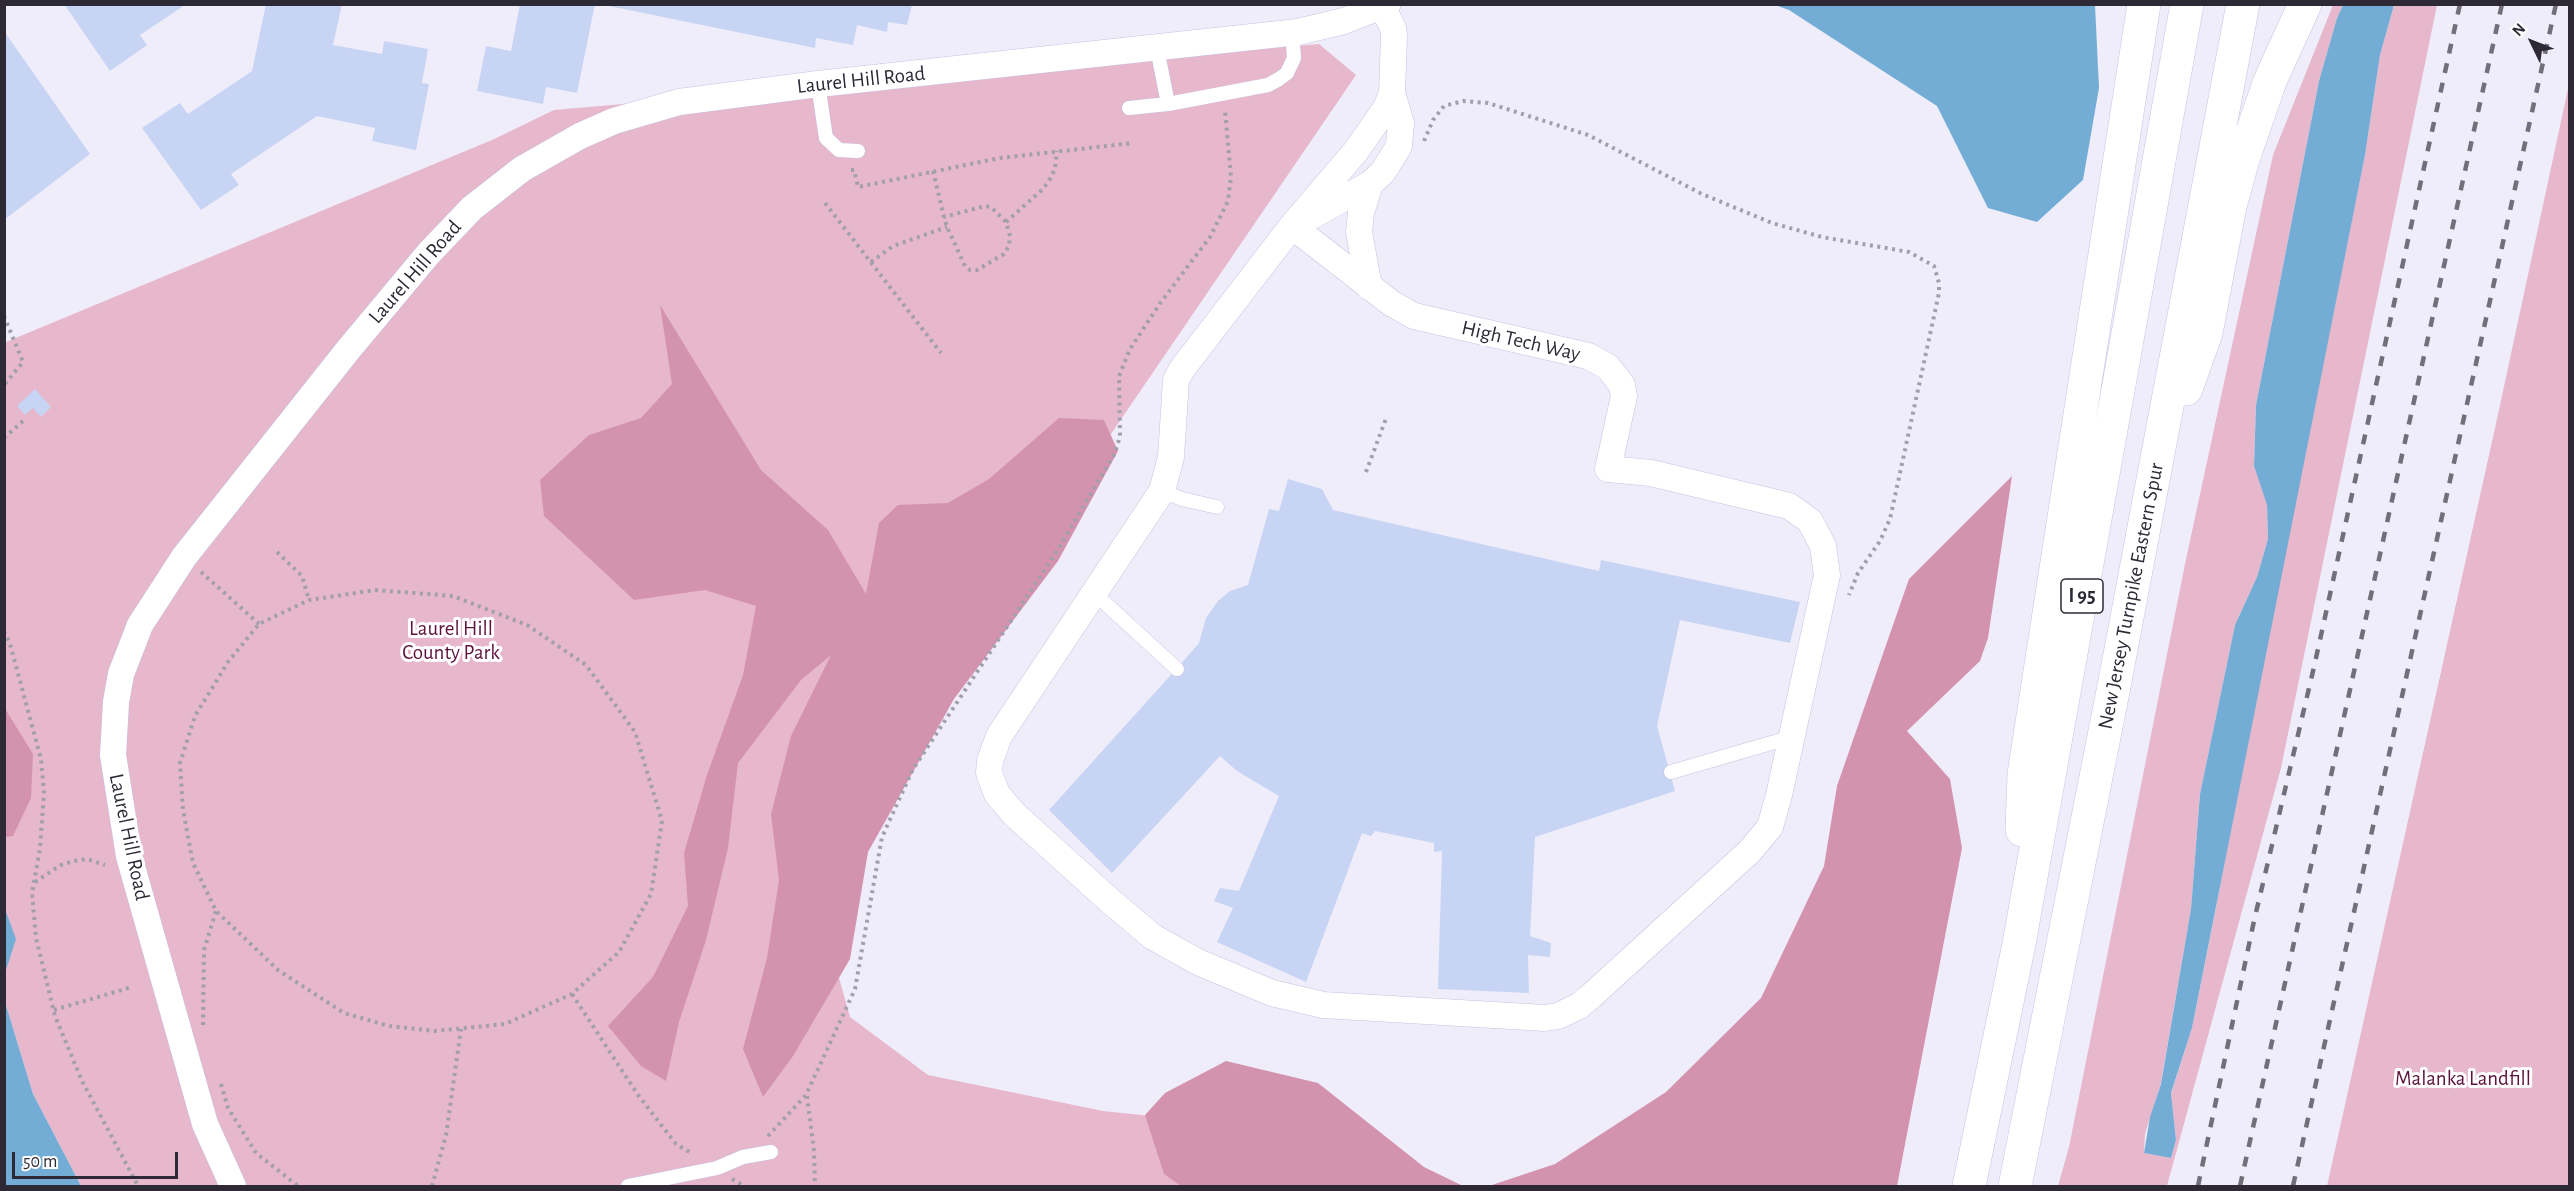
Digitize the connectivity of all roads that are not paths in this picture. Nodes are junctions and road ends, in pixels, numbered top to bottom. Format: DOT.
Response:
graph roads {
  1 [pos="2144,4"];
  2 [pos="2187,4"];
  3 [pos="2243,4"];
  4 [pos="2305,4"];
  5 [pos="1383,5"];
  6 [pos="1292,32"];
  7 [pos="1157,48"];
  8 [pos="818,84"];
  9 [pos="1392,93"];
  10 [pos="1168,104"];
  11 [pos="1129,108"];
  12 [pos="858,151"];
  13 [pos="1370,184"];
  14 [pos="1292,226"];
  15 [pos="1370,287"];
  16 [pos="1616,435"];
  17 [pos="1651,473"];
  18 [pos="2152,484"];
  19 [pos="1162,490"];
  20 [pos="1217,507"];
  21 [pos="1094,593"];
  22 [pos="1177,669"];
  23 [pos="1792,736"];
  24 [pos="1671,772"];
  25 [pos="2019,944"];
  26 [pos="771,1152"];
  27 [pos="233,1186"];
  28 [pos="628,1186"];
  29 [pos="1969,1186"];
  30 [pos="2014,1186"];
  1 -- 25 [label="highway"];
  2 -- 25 [label="highway, I 95"];
  3 -- 18 [label="highway, New Jersey Turnpike Eastern Spur / I 95"];
  4 -- 18 [label="highway"];
  5 -- 6 [label="street, Laurel Hill Road"];
  5 -- 9 [label="street"];
  6 -- 7 [label="street, Laurel Hill Road"];
  6 -- 10 [label="lane"];
  7 -- 8 [label="street, Laurel Hill Road"];
  7 -- 10 [label="lane"];
  8 -- 12 [label="lane"];
  8 -- 27 [label="street, Laurel Hill Road"];
  9 -- 13 [label="street"];
  9 -- 14 [label="street"];
  10 -- 11 [label="lane"];
  13 -- 14 [label="street"];
  13 -- 15 [label="street"];
  14 -- 15 [label="street, High Tech Way"];
  14 -- 19 [label="street"];
  15 -- 16 [label="street, High Tech Way"];
  16 -- 17 [label="street"];
  16 -- 17 [label="street, High Tech Way"];
  17 -- 23 [label="street"];
  18 -- 30 [label="highway, New Jersey Turnpike Eastern Spur / I 95"];
  19 -- 20 [label="lane"];
  19 -- 21 [label="street"];
  21 -- 22 [label="lane"];
  21 -- 23 [label="street"];
  23 -- 24 [label="lane"];
  25 -- 29 [label="highway, I 95"];
  26 -- 28 [label="lane"];
}
